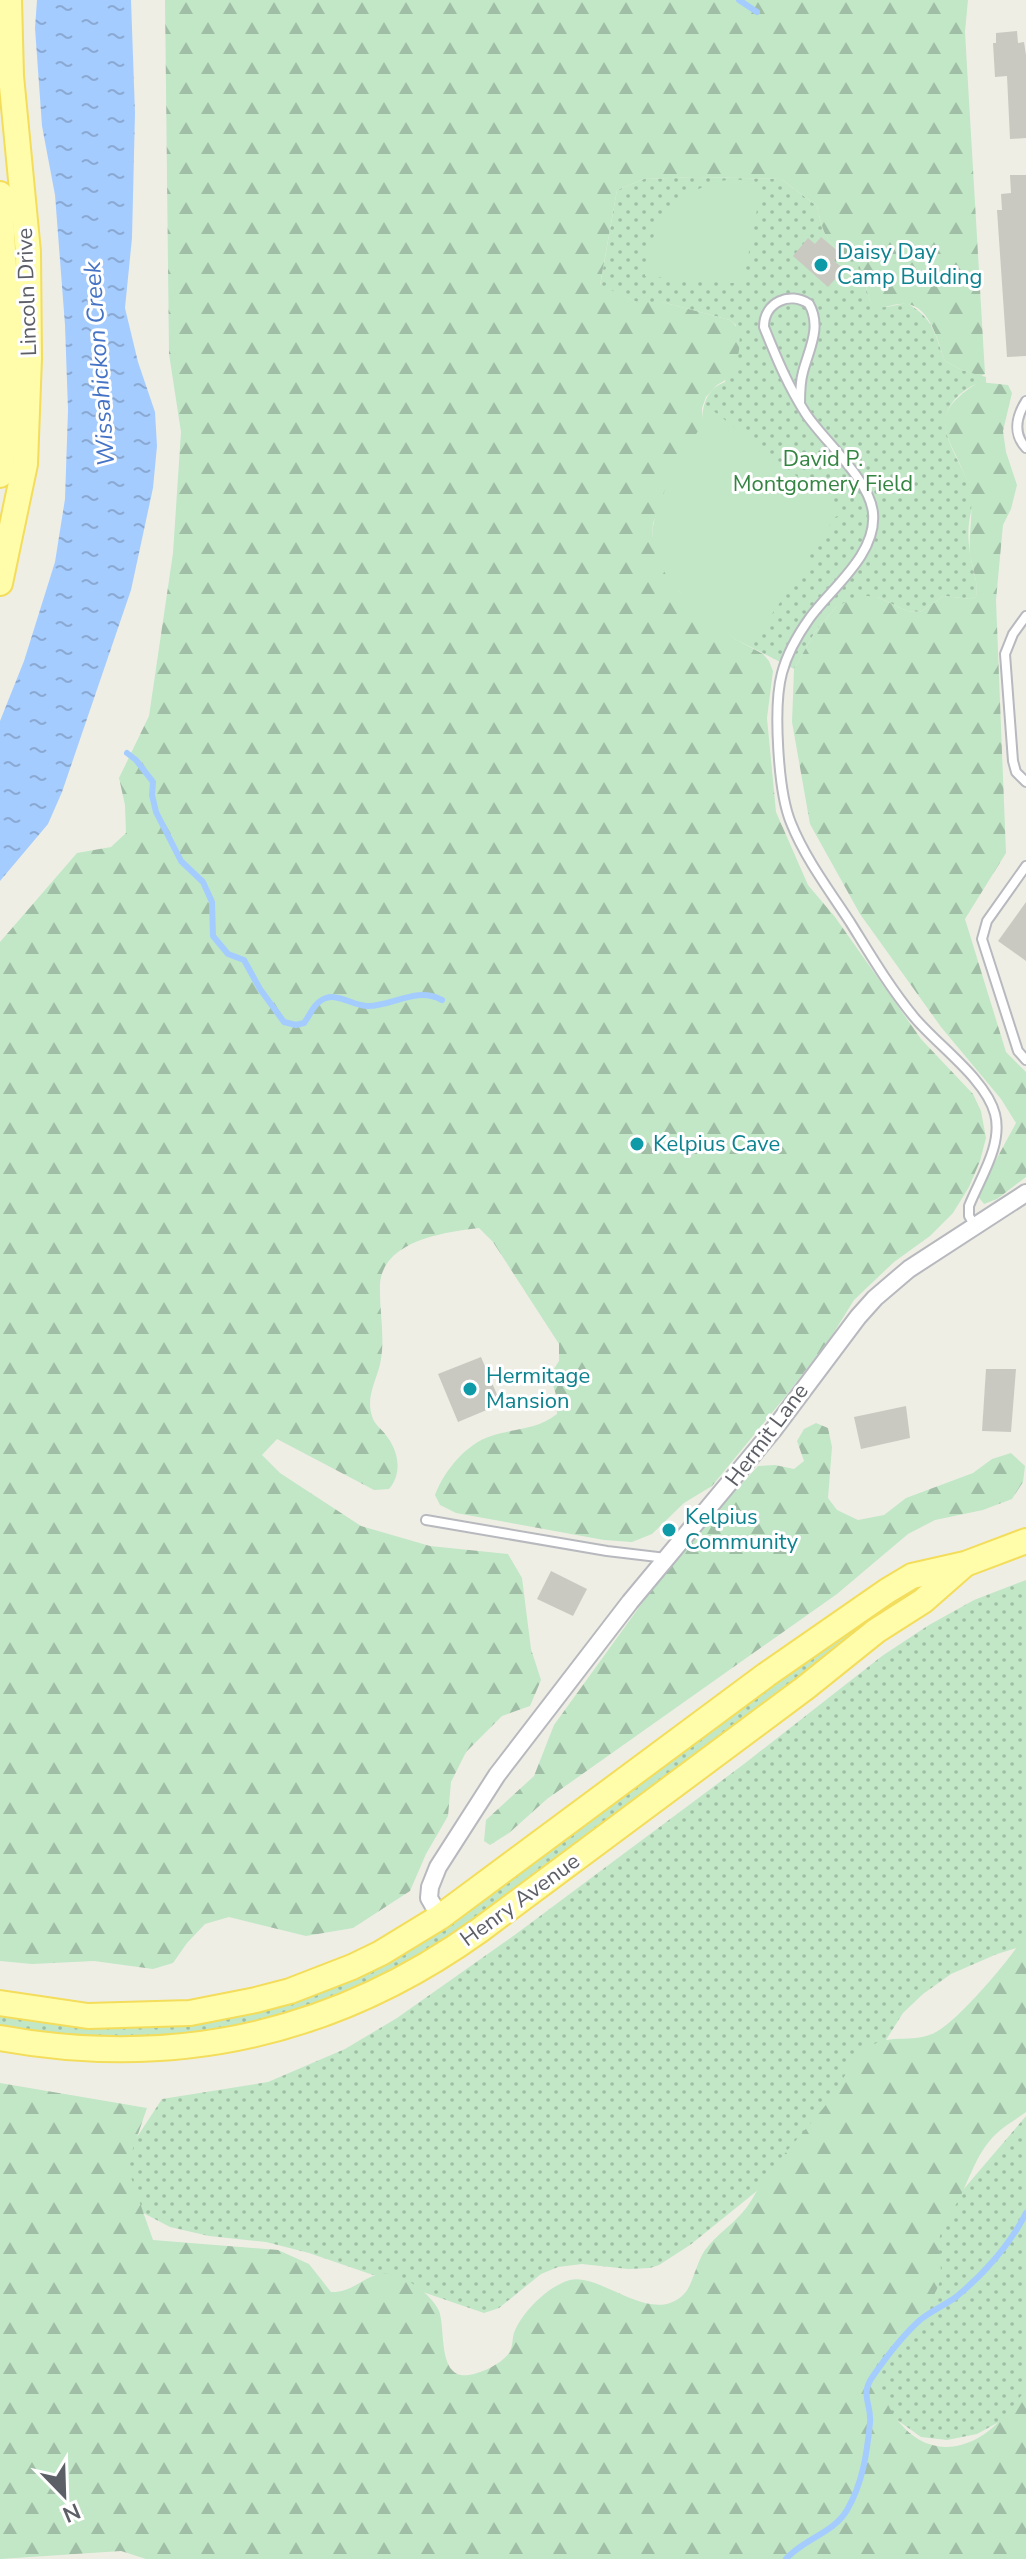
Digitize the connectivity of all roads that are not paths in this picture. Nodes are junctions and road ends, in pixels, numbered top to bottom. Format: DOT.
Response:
graph roads {
  1 [pos="9,0"];
  2 [pos="0,194"];
  3 [pos="1026,401"];
  4 [pos="800,404"];
  5 [pos="1026,448"];
  6 [pos="0,475"];
  7 [pos="0,583"];
  8 [pos="1026,616"];
  9 [pos="1026,782"];
  10 [pos="1026,866"];
  11 [pos="1026,1060"];
  12 [pos="1026,1193"];
  13 [pos="975,1226"];
  14 [pos="426,1520"];
  15 [pos="1026,1541"];
  16 [pos="667,1558"];
  17 [pos="965,1564"];
  18 [pos="440,1917"];
  19 [pos="0,2003"];
  20 [pos="0,2038"];
  1 -- 7 [label="main road, Lincoln Drive"];
  2 -- 6 [label="main road, Lincoln Drive"];
  3 -- 5 [label="lane"];
  4 -- 4 [label="lane"];
  4 -- 13 [label="lane"];
  8 -- 9 [label="lane"];
  10 -- 11 [label="lane"];
  12 -- 13 [label="street, Hermit Lane"];
  13 -- 16 [label="street, Hermit Lane"];
  14 -- 16 [label="lane"];
  15 -- 17 [label="main road, Henry Avenue"];
  16 -- 18 [label="street, Hermit Lane"];
  17 -- 18 [label="main road, Henry Avenue"];
  17 -- 20 [label="main road, Henry Avenue"];
  18 -- 19 [label="main road, Henry Avenue"];
}
